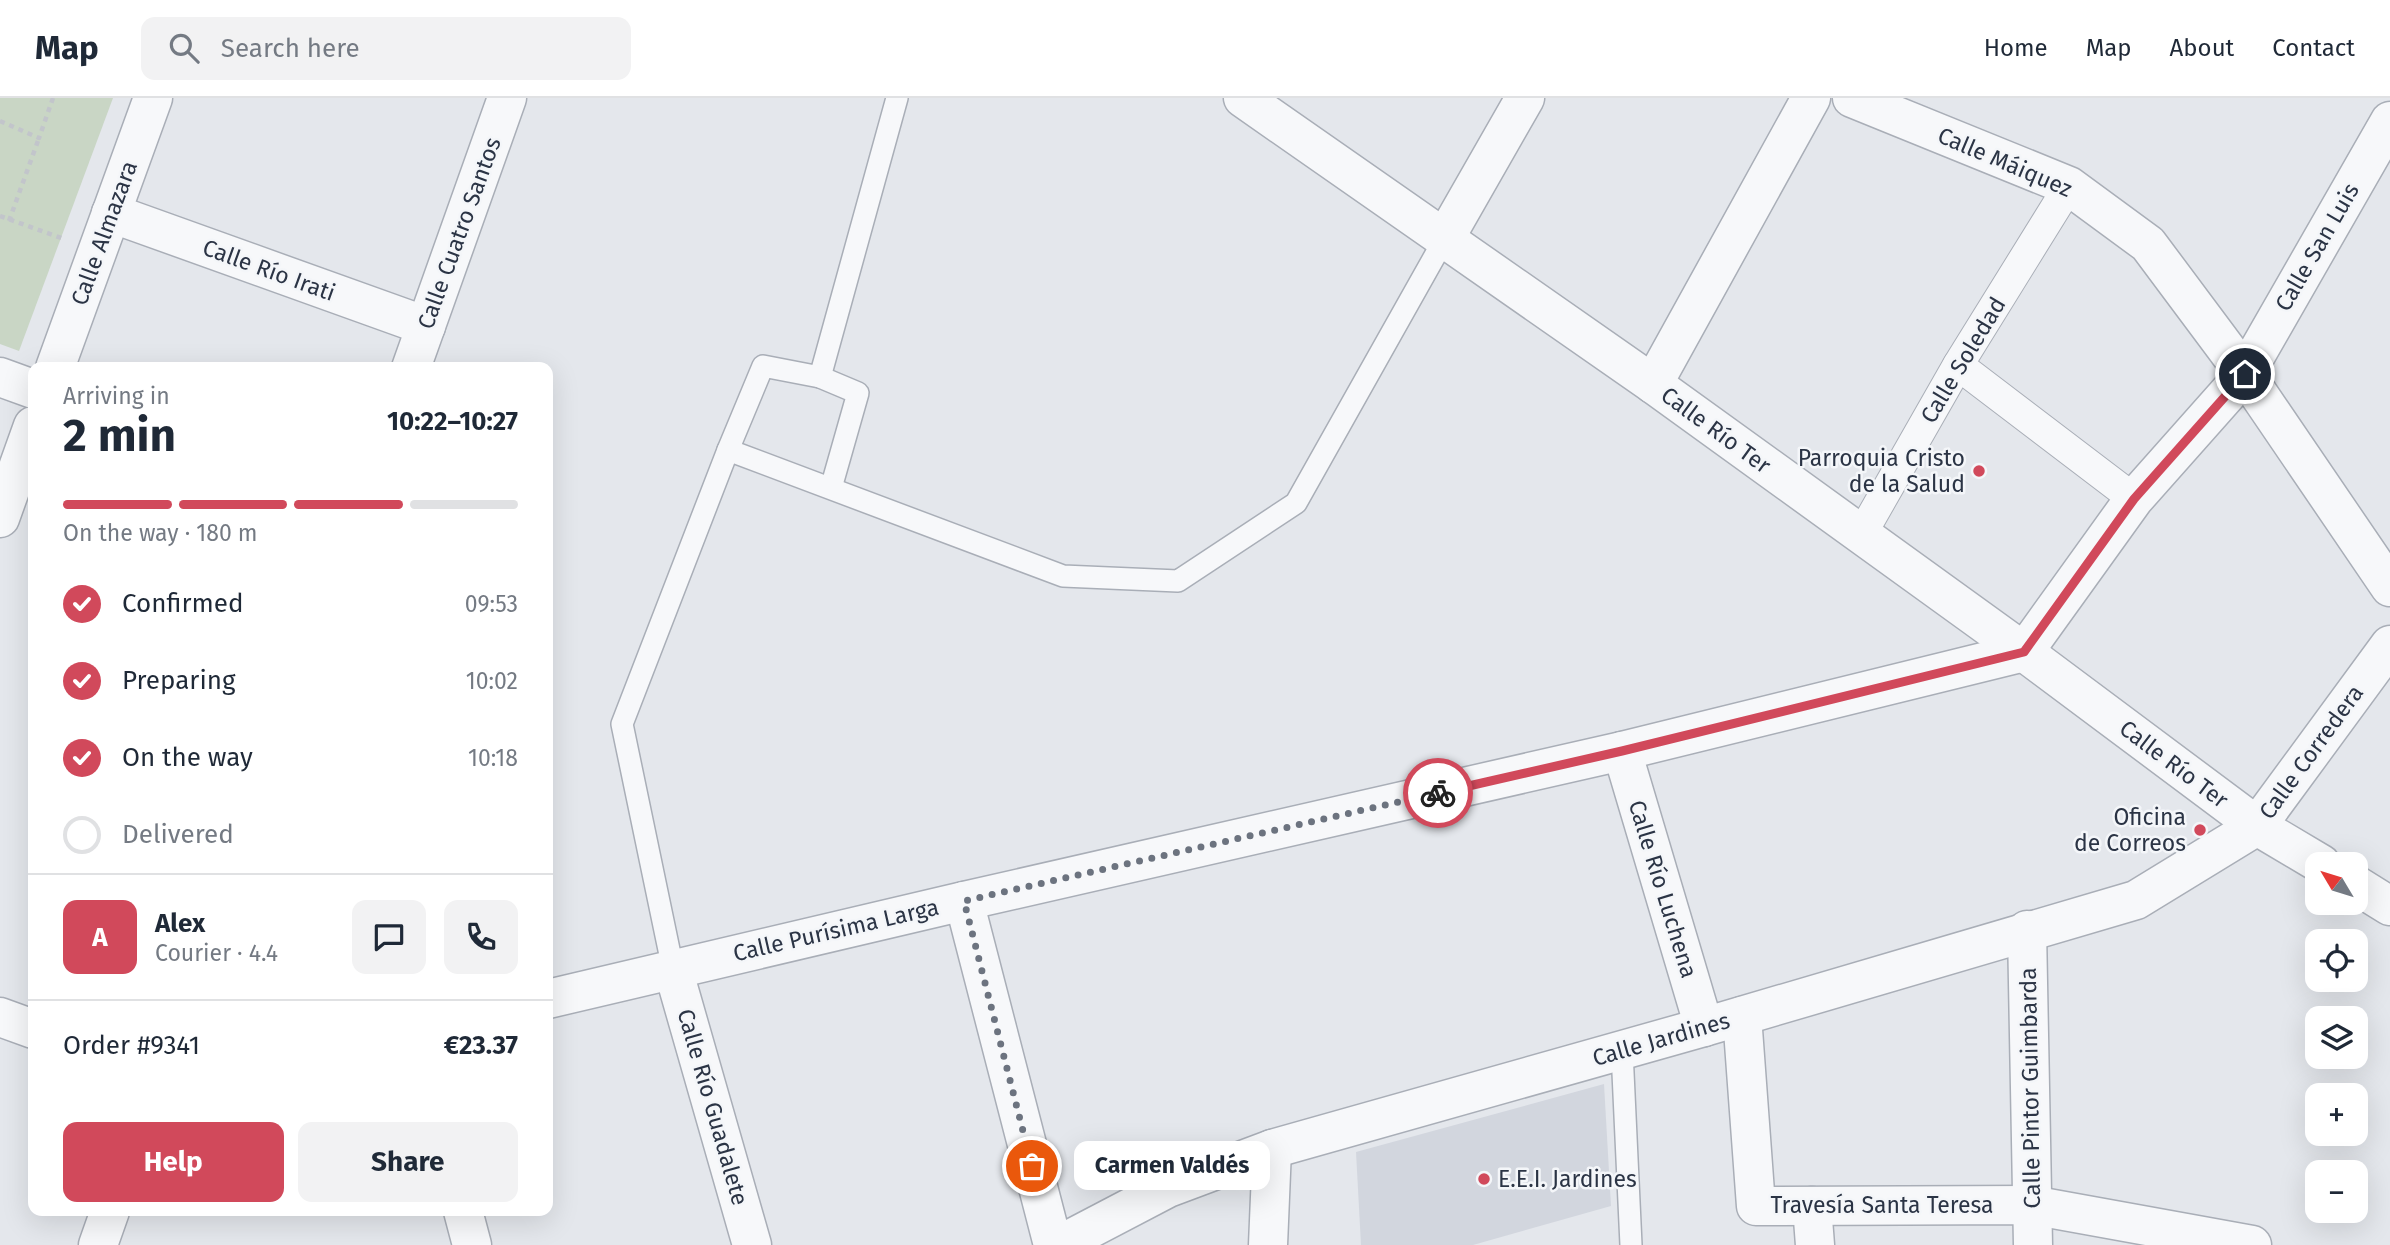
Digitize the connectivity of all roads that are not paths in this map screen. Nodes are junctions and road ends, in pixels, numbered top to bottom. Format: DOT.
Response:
graph roads {
  1 [pos="153,98"];
  2 [pos="507,98"];
  3 [pos="897,98"];
  4 [pos="1243,98"];
  5 [pos="1525,98"];
  6 [pos="1811,98"];
  7 [pos="1852,98"];
  8 [pos="2390,121"];
  9 [pos="2069,186"];
  10 [pos="111,213"];
  11 [pos="1445,238"];
  12 [pos="426,326"];
  13 [pos="57,362"];
  14 [pos="413,362"];
  15 [pos="1958,365"];
  16 [pos="2245,374"];
  17 [pos="0,377"];
  18 [pos="820,377"];
  19 [pos="1653,384"];
  20 [pos="28,387"];
  21 [pos="28,440"];
  22 [pos="728,450"];
  23 [pos="831,488"];
  24 [pos="2134,499"];
  25 [pos="0,518"];
  26 [pos="1861,536"];
  27 [pos="2390,587"];
  28 [pos="2390,645"];
  29 [pos="2024,652"];
  30 [pos="1622,751"];
  31 [pos="2257,826"];
  32 [pos="2305,854"];
  33 [pos="2368,892"];
  34 [pos="964,901"];
  35 [pos="2390,906"];
  36 [pos="2028,930"];
  37 [pos="673,969"];
  38 [pos="553,998"];
  39 [pos="1742,1016"];
  40 [pos="0,1017"];
  41 [pos="28,1026"];
  42 [pos="1704,1027"];
  43 [pos="1622,1051"];
  44 [pos="1272,1149"];
  45 [pos="2031,1205"];
  46 [pos="1812,1206"];
  47 [pos="108,1216"];
  48 [pos="464,1216"];
  49 [pos="98,1245"];
  50 [pos="472,1245"];
  51 [pos="752,1245"];
  52 [pos="1053,1245"];
  53 [pos="1059,1245"];
  54 [pos="1268,1245"];
  55 [pos="1631,1245"];
  56 [pos="1815,1245"];
  57 [pos="2033,1245"];
  58 [pos="2252,1245"];
  1 -- 10 [label="street, Calle Almazara"];
  2 -- 12 [label="street, Calle Cuatro Santos"];
  3 -- 18 [label="lane"];
  4 -- 11 [label="street, Calle Río Ter"];
  5 -- 11 [label="street"];
  6 -- 19 [label="street"];
  7 -- 9 [label="street, Calle Máiquez"];
  8 -- 16 [label="street, Calle San Luis"];
  9 -- 15 [label="street, Calle Soledad"];
  9 -- 16 [label="street, Calle Máiquez"];
  10 -- 12 [label="street, Calle Río Irati"];
  10 -- 13 [label="street, Calle Almazara"];
  11 -- 19 [label="street, Calle Río Ter"];
  11 -- 23 [label="lane"];
  12 -- 14 [label="street, Calle Cuatro Santos"];
  15 -- 24 [label="street"];
  15 -- 26 [label="street, Calle Soledad"];
  16 -- 24 [label="street, Calle San Luis"];
  16 -- 27 [label="street, Calle Máiquez"];
  17 -- 20 [label="street"];
  18 -- 22 [label="lane"];
  18 -- 23 [label="lane"];
  19 -- 26 [label="street, Calle Río Ter"];
  21 -- 25 [label="street"];
  22 -- 23 [label="lane"];
  22 -- 37 [label="lane"];
  24 -- 29 [label="street, Calle San Luis"];
  26 -- 29 [label="street, Calle Río Ter"];
  28 -- 31 [label="street, Calle Corredera"];
  29 -- 30 [label="street, Calle Purísima Larga"];
  29 -- 31 [label="street, Calle Río Ter"];
  30 -- 34 [label="street, Calle Purísima Larga"];
  30 -- 42 [label="street, Calle Río Luchena"];
  31 -- 32 [label="street, Calle Río Ter"];
  31 -- 36 [label="street, Calle Jardines"];
  33 -- 35 [label="street"];
  34 -- 37 [label="street, Calle Purísima Larga"];
  34 -- 52 [label="street"];
  36 -- 39 [label="street, Calle Jardines"];
  36 -- 45 [label="street, Calle Pintor Guimbarda"];
  37 -- 38 [label="street, Calle Purísima Larga"];
  37 -- 51 [label="street, Calle Río Guadalete"];
  39 -- 42 [label="street, Calle Jardines"];
  39 -- 46 [label="street, Travesía Santa Teresa"];
  40 -- 41 [label="street"];
  42 -- 43 [label="street, Calle Jardines"];
  43 -- 44 [label="street, Calle Jardines"];
  43 -- 55 [label="lane"];
  44 -- 53 [label="street, Calle Jardines"];
  44 -- 54 [label="street"];
  45 -- 46 [label="street, Travesía Santa Teresa"];
  45 -- 57 [label="street, Calle Pintor Guimbarda"];
  45 -- 58 [label="street, Travesía Santa Teresa"];
  46 -- 56 [label="street"];
  47 -- 49 [label="street"];
  48 -- 50 [label="street"];
}
